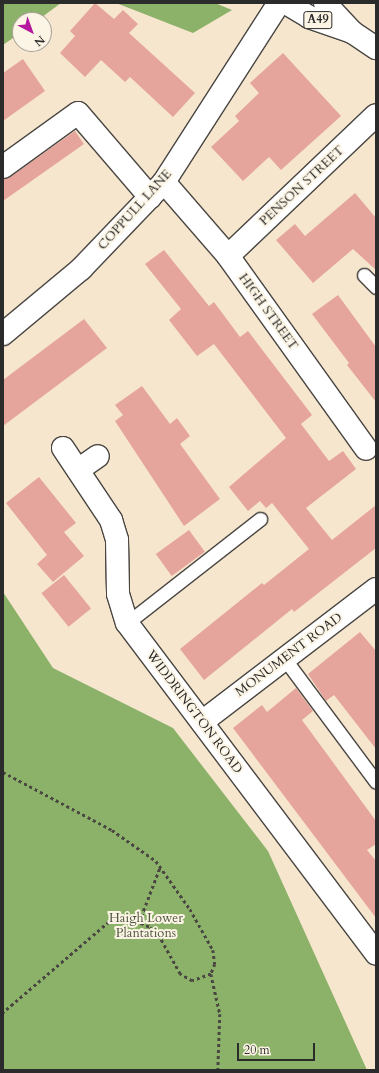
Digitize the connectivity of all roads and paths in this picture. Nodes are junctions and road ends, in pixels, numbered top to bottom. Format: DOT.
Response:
graph roads {
  1 [pos="279,3"];
  2 [pos="286,3"];
  3 [pos="325,3"];
  4 [pos="352,32"];
  5 [pos="376,48"];
  6 [pos="376,115"];
  7 [pos="3,167"];
  8 [pos="157,189"];
  9 [pos="228,256"];
  10 [pos="364,275"];
  11 [pos="376,287"];
  12 [pos="3,334"];
  13 [pos="63,448"];
  14 [pos="371,448"];
  15 [pos="98,456"];
  16 [pos="78,470"];
  17 [pos="260,519"];
  18 [pos="373,597"];
  19 [pos="127,623"];
  20 [pos="284,658"];
  21 [pos="202,722"];
  22 [pos="3,772"];
  23 [pos="376,782"];
  24 [pos="160,867"];
  25 [pos="138,922"];
  26 [pos="376,954"];
  27 [pos="211,974"];
  28 [pos="3,1013"];
  29 [pos="218,1070"];
  1 -- 8 [label="main road, COPPULL LANE"];
  2 -- 4 [label="main road, A49"];
  3 -- 4 [label="main road, A49"];
  4 -- 5 [label="main road, A49"];
  6 -- 9 [label="main road, PENSON STREET"];
  7 -- 8 [label="main road, HIGH STREET"];
  8 -- 9 [label="main road, HIGH STREET"];
  8 -- 12 [label="main road, COPPULL LANE"];
  9 -- 14 [label="main road, HIGH STREET"];
  10 -- 11 [label="lane"];
  13 -- 16 [label="main road, WIDDRINGTON ROAD"];
  15 -- 16 [label="main road"];
  16 -- 19 [label="main road, WIDDRINGTON ROAD"];
  17 -- 19 [label="lane"];
  18 -- 20 [label="main road, MONUMENT ROAD"];
  19 -- 21 [label="main road, WIDDRINGTON ROAD"];
  20 -- 21 [label="main road, MONUMENT ROAD"];
  20 -- 23 [label="lane"];
  21 -- 26 [label="main road, WIDDRINGTON ROAD"];
  22 -- 24 [label="path"];
  24 -- 25 [label="path"];
  24 -- 27 [label="path"];
  25 -- 27 [label="path"];
  25 -- 28 [label="path"];
  27 -- 29 [label="path"];
}
